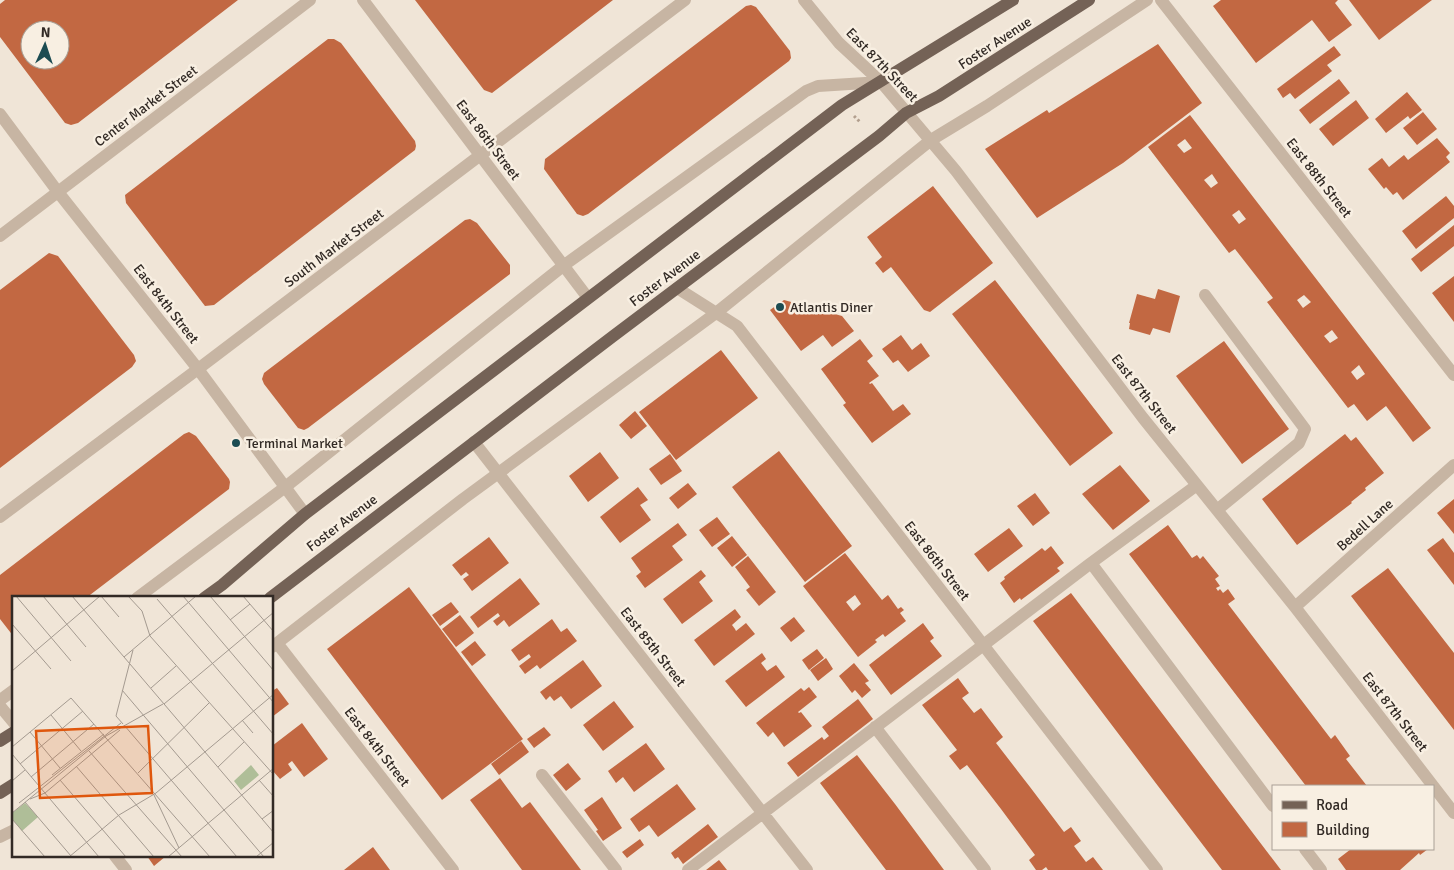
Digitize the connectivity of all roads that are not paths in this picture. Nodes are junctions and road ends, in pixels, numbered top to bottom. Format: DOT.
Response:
graph roads {
  1 [pos="310,0"];
  2 [pos="363,0"];
  3 [pos="685,0"];
  4 [pos="804,0"];
  5 [pos="1013,0"];
  6 [pos="1089,0"];
  7 [pos="1147,0"];
  8 [pos="1161,0"];
  9 [pos="881,82"];
  10 [pos="906,113"];
  11 [pos="0,114"];
  12 [pos="931,140"];
  13 [pos="481,155"];
  14 [pos="58,192"];
  15 [pos="0,236"];
  16 [pos="563,266"];
  17 [pos="677,288"];
  18 [pos="1205,295"];
  19 [pos="588,298"];
  20 [pos="716,314"];
  21 [pos="198,369"];
  22 [pos="1454,374"];
  23 [pos="474,442"];
  24 [pos="1454,465"];
  25 [pos="498,474"];
  26 [pos="1197,485"];
  27 [pos="284,488"];
  28 [pos="1217,510"];
  29 [pos="305,514"];
  30 [pos="0,517"];
  31 [pos="1091,563"];
  32 [pos="140,596"];
  33 [pos="207,596"];
  34 [pos="273,596"];
  35 [pos="1295,607"];
  36 [pos="275,645"];
  37 [pos="983,645"];
  38 [pos="12,691"];
  39 [pos="0,700"];
  40 [pos="0,706"];
  41 [pos="12,721"];
  42 [pos="875,727"];
  43 [pos="12,733"];
  44 [pos="0,741"];
  45 [pos="542,775"];
  46 [pos="12,785"];
  47 [pos="1432,785"];
  48 [pos="1434,787"];
  49 [pos="0,793"];
  50 [pos="1272,805"];
  51 [pos="763,812"];
  52 [pos="1454,813"];
  53 [pos="12,831"];
  54 [pos="0,837"];
  55 [pos="1306,850"];
  56 [pos="117,858"];
  57 [pos="126,870"];
  58 [pos="453,870"];
  59 [pos="616,870"];
  60 [pos="688,870"];
  61 [pos="807,870"];
  62 [pos="985,870"];
  63 [pos="1157,870"];
  64 [pos="1321,870"];
  1 -- 14 [label="street, Center Market Street"];
  2 -- 13 [label="street, East 86th Street"];
  3 -- 13 [label="street, South Market Street"];
  4 -- 9 [label="street, East 87th Street"];
  5 -- 9 [label="main road, Foster Avenue"];
  6 -- 10 [label="main road, Foster Avenue"];
  7 -- 12 [label="street"];
  8 -- 22 [label="street, East 88th Street"];
  9 -- 10 [label="street, East 87th Street"];
  9 -- 16 [label="street"];
  9 -- 19 [label="main road, Foster Avenue"];
  10 -- 12 [label="street, East 87th Street"];
  10 -- 17 [label="main road, Foster Avenue"];
  11 -- 14 [label="street, East 84th Street"];
  12 -- 20 [label="street"];
  12 -- 26 [label="street, East 87th Street"];
  13 -- 16 [label="street, East 86th Street"];
  13 -- 21 [label="street, South Market Street"];
  14 -- 15 [label="street, Center Market Street"];
  14 -- 21 [label="street, East 84th Street"];
  16 -- 19 [label="street, East 86th Street"];
  16 -- 27 [label="street"];
  17 -- 20 [label="street, East 86th Street"];
  17 -- 23 [label="main road, Foster Avenue"];
  18 -- 28 [label="street"];
  19 -- 29 [label="main road, Foster Avenue"];
  20 -- 25 [label="street"];
  20 -- 37 [label="street, East 86th Street"];
  21 -- 27 [label="street, East 84th Street"];
  21 -- 30 [label="street, South Market Street"];
  23 -- 25 [label="street, East 85th Street"];
  23 -- 34 [label="main road, Foster Avenue"];
  24 -- 35 [label="street, Bedell Lane"];
  25 -- 36 [label="street"];
  25 -- 51 [label="street, East 85th Street"];
  26 -- 28 [label="street, East 87th Street"];
  26 -- 31 [label="street"];
  27 -- 29 [label="street, East 84th Street"];
  27 -- 32 [label="street"];
  28 -- 35 [label="street, East 87th Street"];
  29 -- 33 [label="main road, Foster Avenue"];
  31 -- 37 [label="street"];
  31 -- 50 [label="street"];
  35 -- 47 [label="street, East 87th Street"];
  36 -- 58 [label="street, East 84th Street"];
  37 -- 42 [label="street"];
  37 -- 63 [label="street, East 86th Street"];
  38 -- 39 [label="street"];
  40 -- 41 [label="street"];
  42 -- 51 [label="street"];
  42 -- 62 [label="street"];
  43 -- 44 [label="main road"];
  45 -- 59 [label="street"];
  46 -- 49 [label="main road"];
  48 -- 52 [label="street, East 87th Street"];
  51 -- 60 [label="street"];
  51 -- 61 [label="street, East 85th Street"];
  53 -- 54 [label="street"];
  55 -- 64 [label="street"];
  56 -- 57 [label="street"];
}
